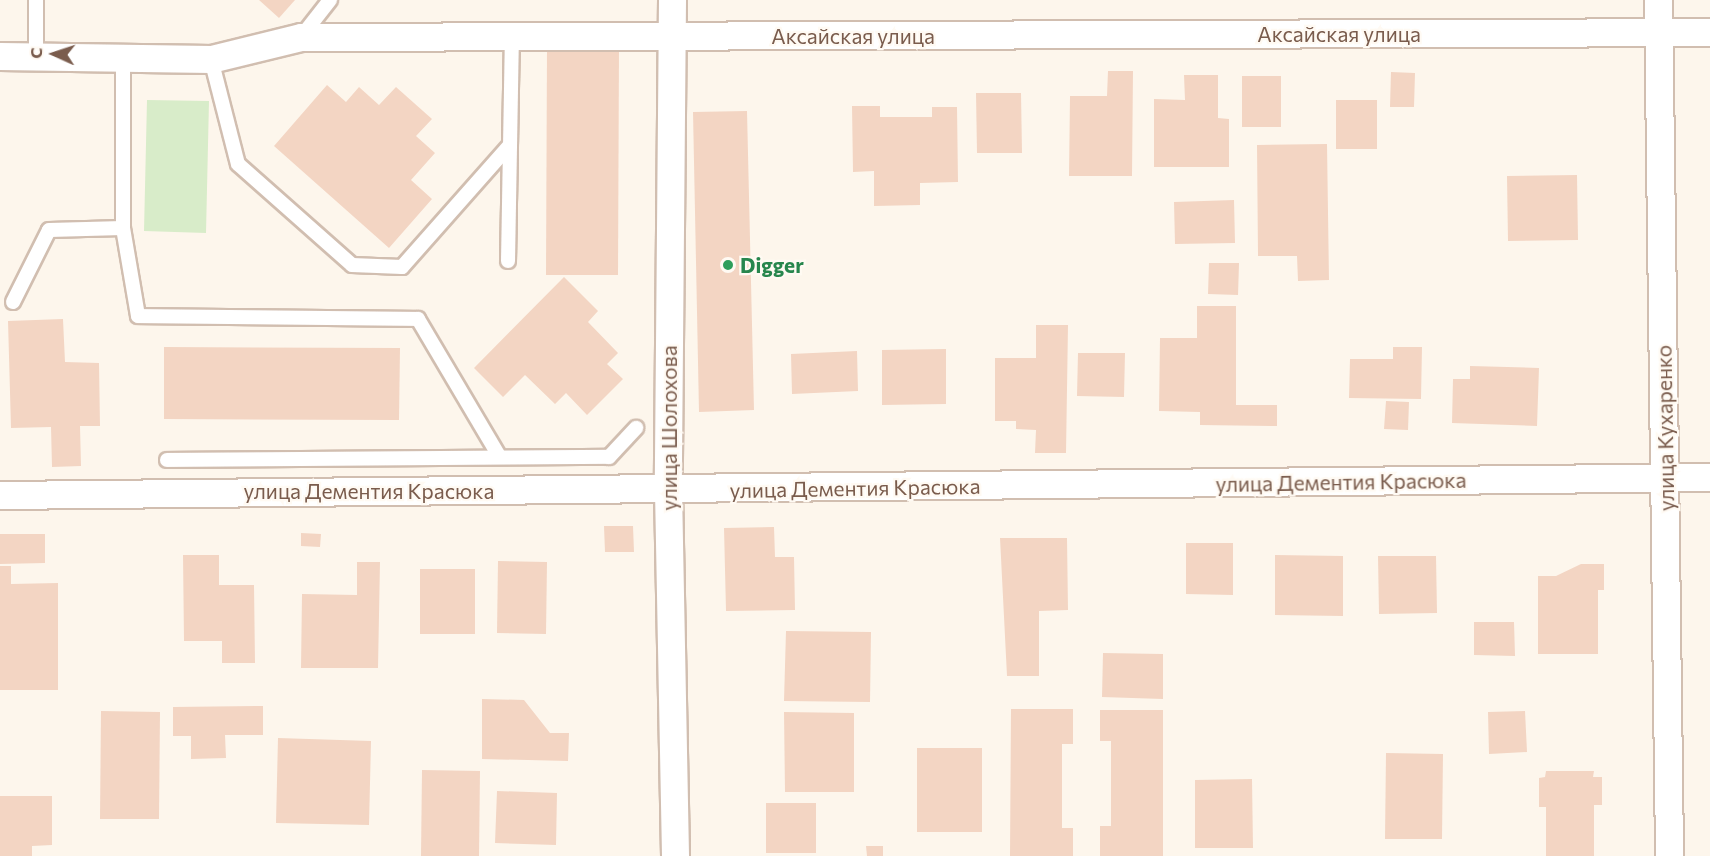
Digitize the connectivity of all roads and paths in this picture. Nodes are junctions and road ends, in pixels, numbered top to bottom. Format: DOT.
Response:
graph roads {
  1 [pos="36,0"];
  2 [pos="330,0"];
  3 [pos="672,0"];
  4 [pos="1658,0"];
  5 [pos="1658,32"];
  6 [pos="1710,32"];
  7 [pos="512,35"];
  8 [pos="301,37"];
  9 [pos="672,37"];
  10 [pos="0,56"];
  11 [pos="36,56"];
  12 [pos="123,58"];
  13 [pos="211,59"];
  14 [pos="510,145"];
  15 [pos="123,228"];
  16 [pos="508,261"];
  17 [pos="13,302"];
  18 [pos="636,428"];
  19 [pos="499,456"];
  20 [pos="167,460"];
  21 [pos="1710,477"];
  22 [pos="1666,478"];
  23 [pos="668,490"];
  24 [pos="0,495"];
  25 [pos="675,856"];
  26 [pos="1669,856"];
  1 -- 11 [label="lane"];
  2 -- 8 [label="lane"];
  3 -- 9 [label="street, улица Шолохова"];
  4 -- 5 [label="street, улица Кухаренко"];
  5 -- 6 [label="street, Аксайская улица"];
  5 -- 9 [label="street, Аксайская улица"];
  5 -- 22 [label="street, улица Кухаренко"];
  7 -- 8 [label="street, Аксайская улица"];
  7 -- 9 [label="street, Аксайская улица"];
  7 -- 14 [label="lane"];
  8 -- 13 [label="street, Аксайская улица"];
  9 -- 23 [label="street, улица Шолохова"];
  10 -- 11 [label="street, Аксайская улица"];
  11 -- 12 [label="street, Аксайская улица"];
  12 -- 13 [label="street, Аксайская улица"];
  12 -- 15 [label="lane"];
  13 -- 14 [label="lane"];
  14 -- 16 [label="lane"];
  15 -- 17 [label="lane"];
  15 -- 19 [label="lane"];
  18 -- 19 [label="lane"];
  19 -- 20 [label="lane"];
  21 -- 22 [label="street, улица Дементия Красюка"];
  22 -- 23 [label="street, улица Дементия Красюка"];
  22 -- 26 [label="street, улица Кухаренко"];
  23 -- 24 [label="street, улица Дементия Красюка"];
  23 -- 25 [label="street, улица Шолохова"];
}
